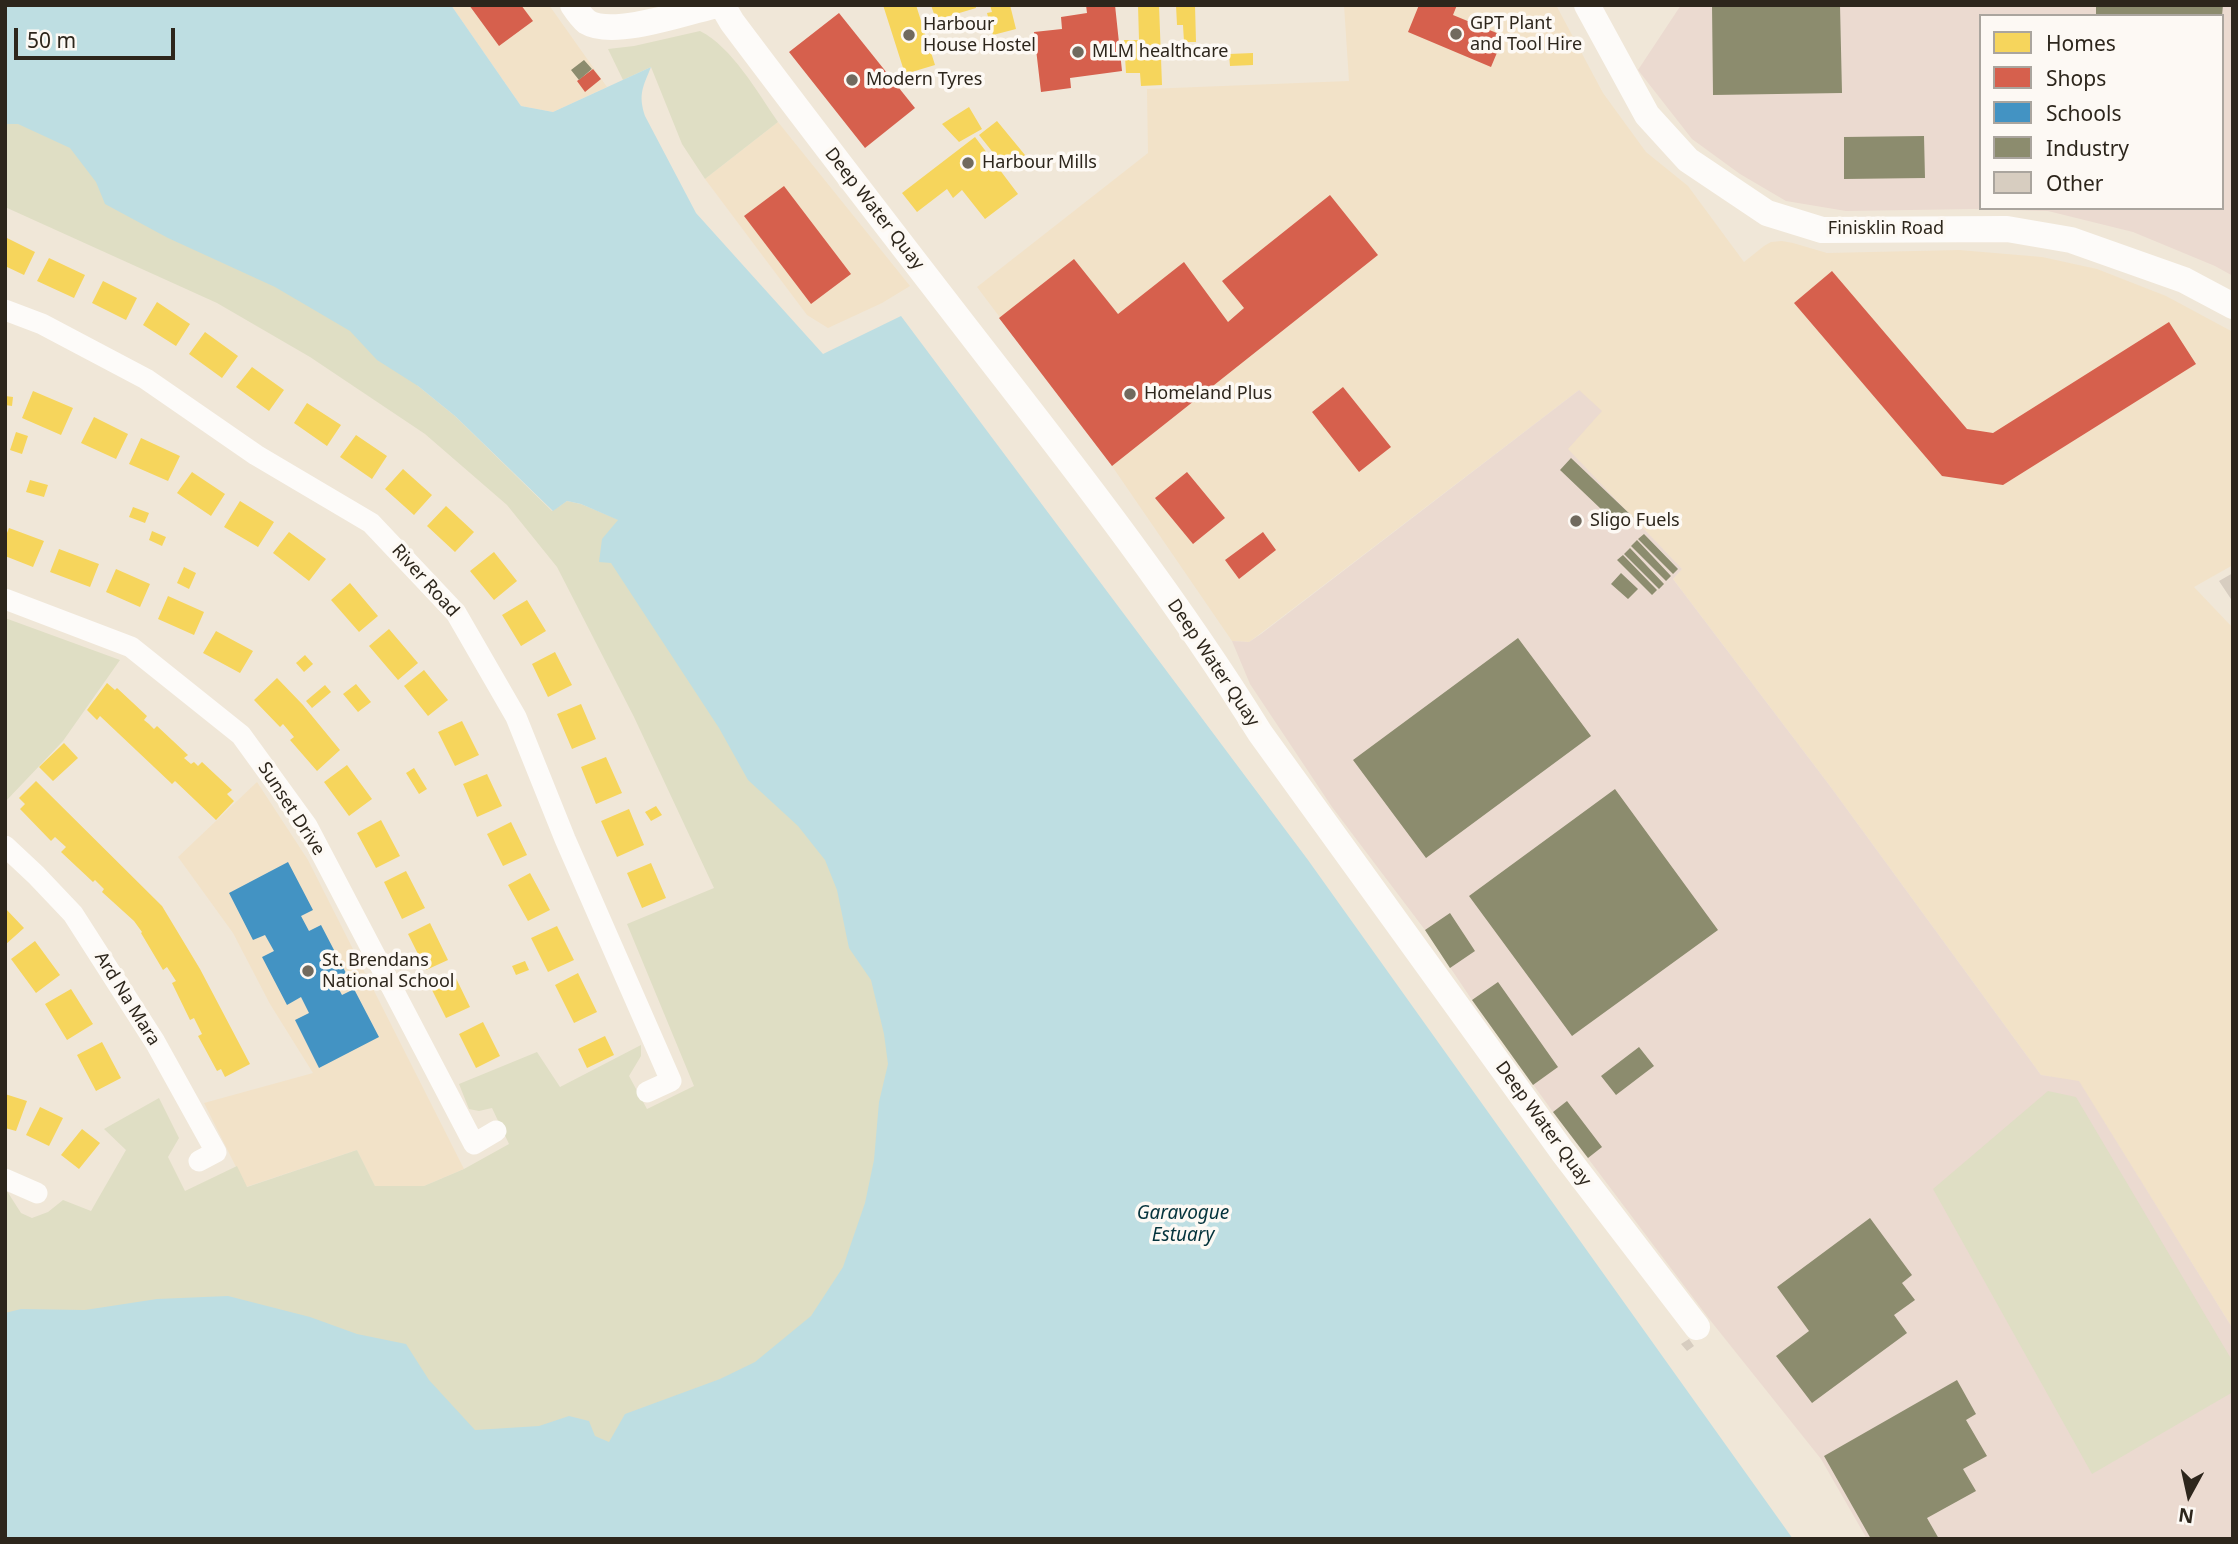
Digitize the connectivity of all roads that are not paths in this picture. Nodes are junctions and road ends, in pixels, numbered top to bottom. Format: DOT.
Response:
graph roads {
  1 [pos="573,5"];
  2 [pos="716,5"];
  3 [pos="722,5"];
  4 [pos="1587,5"];
  5 [pos="2233,306"];
  6 [pos="5,310"];
  7 [pos="5,598"];
  8 [pos="5,846"];
  9 [pos="647,1092"];
  10 [pos="496,1131"];
  11 [pos="199,1161"];
  12 [pos="5,1179"];
  13 [pos="37,1192"];
  14 [pos="1697,1327"];
  1 -- 2 [label="street"];
  3 -- 14 [label="street, Deep Water Quay"];
  4 -- 5 [label="street, Finisklin Road"];
  6 -- 9 [label="street, River Road"];
  7 -- 10 [label="street, Sunset Drive"];
  8 -- 11 [label="street, Ard Na Mara"];
  12 -- 13 [label="street"];
}
